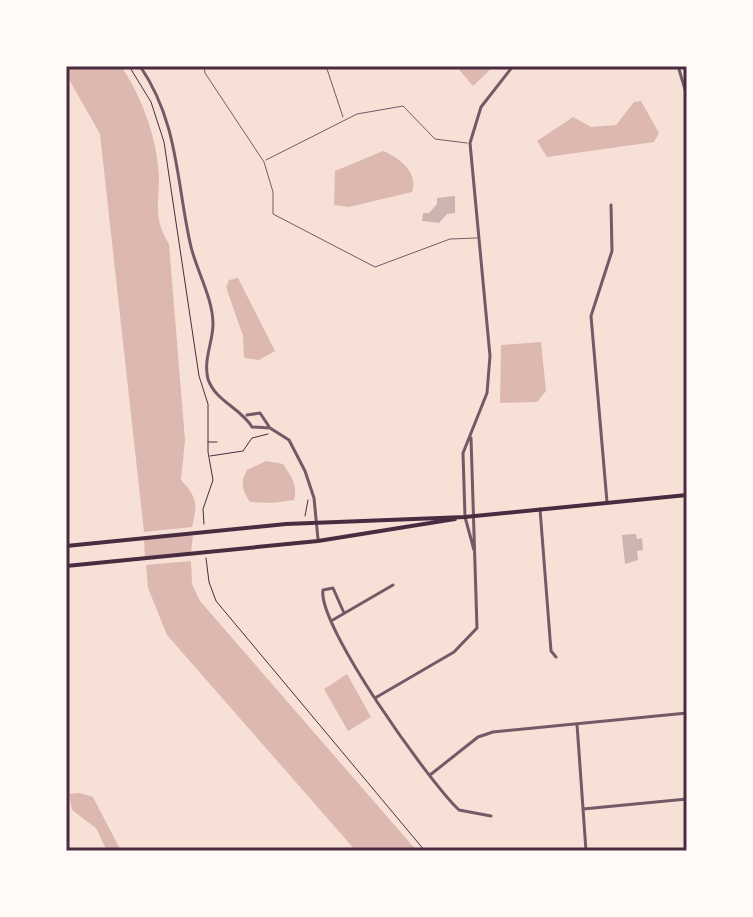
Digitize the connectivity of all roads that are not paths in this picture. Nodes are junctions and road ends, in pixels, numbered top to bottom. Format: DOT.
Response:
graph roads {
  1 [pos="140,66"];
  2 [pos="204,66"];
  3 [pos="326,66"];
  4 [pos="513,66"];
  5 [pos="678,66"];
  6 [pos="687,96"];
  7 [pos="344,119"];
  8 [pos="470,143"];
  9 [pos="264,162"];
  10 [pos="611,205"];
  11 [pos="479,238"];
  12 [pos="247,415"];
  13 [pos="270,428"];
  14 [pos="470,437"];
  15 [pos="687,495"];
  16 [pos="607,502"];
  17 [pos="540,509"];
  18 [pos="475,516"];
  19 [pos="465,517"];
  20 [pos="316,522"];
  21 [pos="318,541"];
  22 [pos="66,546"];
  23 [pos="474,550"];
  24 [pos="66,566"];
  25 [pos="393,585"];
  26 [pos="344,613"];
  27 [pos="331,621"];
  28 [pos="556,657"];
  29 [pos="375,698"];
  30 [pos="687,713"];
  31 [pos="577,724"];
  32 [pos="430,775"];
  33 [pos="687,799"];
  34 [pos="583,809"];
  35 [pos="491,816"];
  36 [pos="586,851"];
  1 -- 12 [label="street"];
  2 -- 9 [label="lane"];
  3 -- 7 [label="lane"];
  4 -- 8 [label="street"];
  5 -- 6 [label="street"];
  7 -- 8 [label="lane"];
  7 -- 9 [label="lane"];
  8 -- 11 [label="street"];
  9 -- 11 [label="lane"];
  10 -- 16 [label="street"];
  11 -- 14 [label="street"];
  12 -- 13 [label="street"];
  12 -- 13 [label="street"];
  13 -- 20 [label="street"];
  14 -- 18 [label="street"];
  14 -- 19 [label="street"];
  15 -- 16 [label="main road"];
  16 -- 17 [label="main road"];
  17 -- 18 [label="main road"];
  17 -- 28 [label="street"];
  18 -- 19 [label="main road"];
  18 -- 23 [label="street"];
  19 -- 20 [label="main road"];
  19 -- 21 [label="main road"];
  19 -- 23 [label="street"];
  20 -- 21 [label="street"];
  20 -- 22 [label="main road"];
  21 -- 24 [label="main road"];
  23 -- 29 [label="street"];
  25 -- 26 [label="street"];
  26 -- 27 [label="street"];
  26 -- 27 [label="street"];
  27 -- 29 [label="street"];
  29 -- 32 [label="street"];
  30 -- 31 [label="street"];
  31 -- 32 [label="street"];
  31 -- 34 [label="street"];
  32 -- 35 [label="street"];
  33 -- 34 [label="street"];
  34 -- 36 [label="street"];
}
